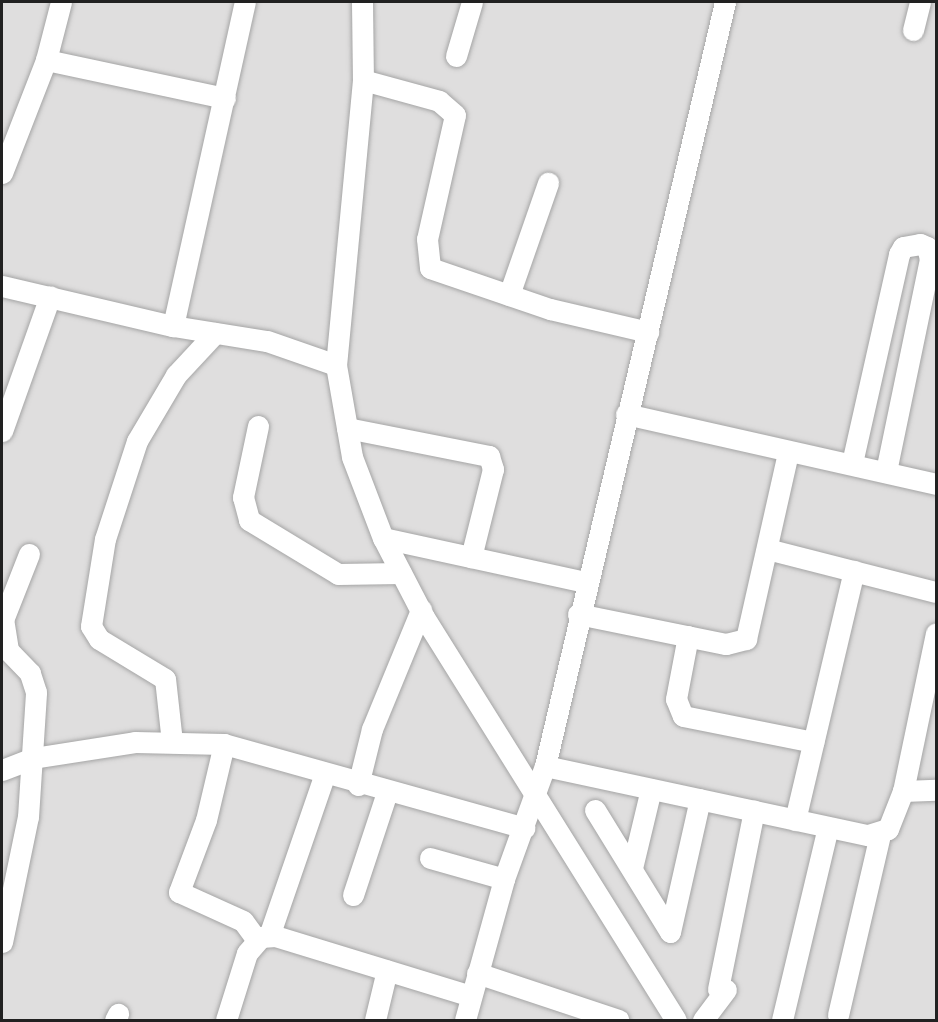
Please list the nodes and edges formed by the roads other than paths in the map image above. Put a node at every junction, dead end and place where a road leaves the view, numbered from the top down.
1 (61, 2) edge
2 (245, 2) edge
3 (362, 2) edge
4 (472, 2) edge
5 (725, 2) edge
6 (920, 2) edge
7 (913, 30) dead end
8 (456, 56) dead end
9 (46, 60) junction
10 (363, 80) junction
11 (225, 98) junction
12 (2, 172) edge
13 (548, 183) dead end
14 (932, 240) edge
15 (2, 286) edge
16 (509, 295) junction
17 (50, 296) junction
18 (173, 326) junction
19 (648, 332) junction
20 (215, 333) junction
21 (336, 365) junction
22 (626, 414) junction
23 (258, 426) dead end
24 (347, 428) junction
25 (2, 431) edge
26 (788, 452) junction
27 (852, 463) junction
28 (886, 472) junction
29 (936, 484) edge
30 (383, 538) junction
31 (767, 549) junction
32 (29, 554) dead end
33 (471, 557) junction
34 (854, 571) junction
35 (401, 573) junction
36 (585, 582) junction
37 (936, 592) edge
38 (421, 610) junction
39 (578, 614) junction
40 (936, 633) edge
41 (688, 636) junction
42 (172, 742) junction
43 (813, 742) junction
44 (224, 744) junction
45 (33, 758) junction
46 (545, 766) junction
47 (2, 770) edge
48 (325, 773) junction
49 (358, 785) junction
50 (651, 789) junction
51 (936, 789) edge
52 (903, 791) junction
53 (387, 792) junction
54 (536, 796) junction
55 (700, 799) junction
56 (595, 810) dead end
57 (754, 811) junction
58 (795, 820) junction
59 (828, 827) junction
60 (524, 828) junction
61 (880, 835) junction
62 (430, 858) dead end
63 (632, 868) junction
64 (504, 879) junction
65 (353, 895) dead end
66 (263, 938) junction
67 (2, 942) edge
68 (387, 970) junction
69 (477, 973) junction
70 (471, 996) junction
71 (838, 1015) dead end
72 (226, 1020) edge
73 (375, 1020) edge
74 (465, 1020) edge
75 (618, 1020) edge
76 (676, 1020) edge
77 (703, 1020) edge
78 (782, 1020) edge

1 - 9 street
2 - 11 street
3 - 10 street
4 - 8 street
5 - 19 street
6 - 7 street
9 - 11 street
9 - 12 street
10 - 16 street
10 - 21 street
11 - 18 street
13 - 16 street
14 - 27 street
14 - 28 street
15 - 17 street
16 - 19 street
17 - 18 street
17 - 25 street
18 - 20 street
19 - 22 street
20 - 21 street
20 - 42 street
21 - 24 street
22 - 26 street
22 - 36 street
23 - 35 street
24 - 30 street
24 - 33 street
26 - 27 street
26 - 31 street
27 - 28 street
28 - 29 street
30 - 33 street
30 - 35 street
31 - 34 street
31 - 41 street
32 - 45 street
33 - 36 street
34 - 37 street
34 - 43 street
35 - 38 street
36 - 39 street
38 - 49 street
38 - 54 street
39 - 41 street
39 - 46 street
40 - 52 street
41 - 43 street
42 - 44 street
42 - 45 street
43 - 58 street
44 - 48 street
44 - 66 street
45 - 47 street
45 - 67 street
46 - 50 street
46 - 54 street
48 - 49 street
48 - 66 street
49 - 53 street
50 - 55 street
50 - 63 street
51 - 52 street
52 - 61 street
53 - 60 street
53 - 65 street
54 - 60 street
54 - 76 street
55 - 57 street
55 - 63 street
56 - 63 street
57 - 58 street
57 - 77 street
58 - 59 street
59 - 61 street
59 - 78 street
60 - 64 street
61 - 71 street
62 - 64 street
64 - 69 street
66 - 68 street
66 - 72 street
68 - 70 street
68 - 73 street
69 - 70 street
69 - 75 street
70 - 74 street

